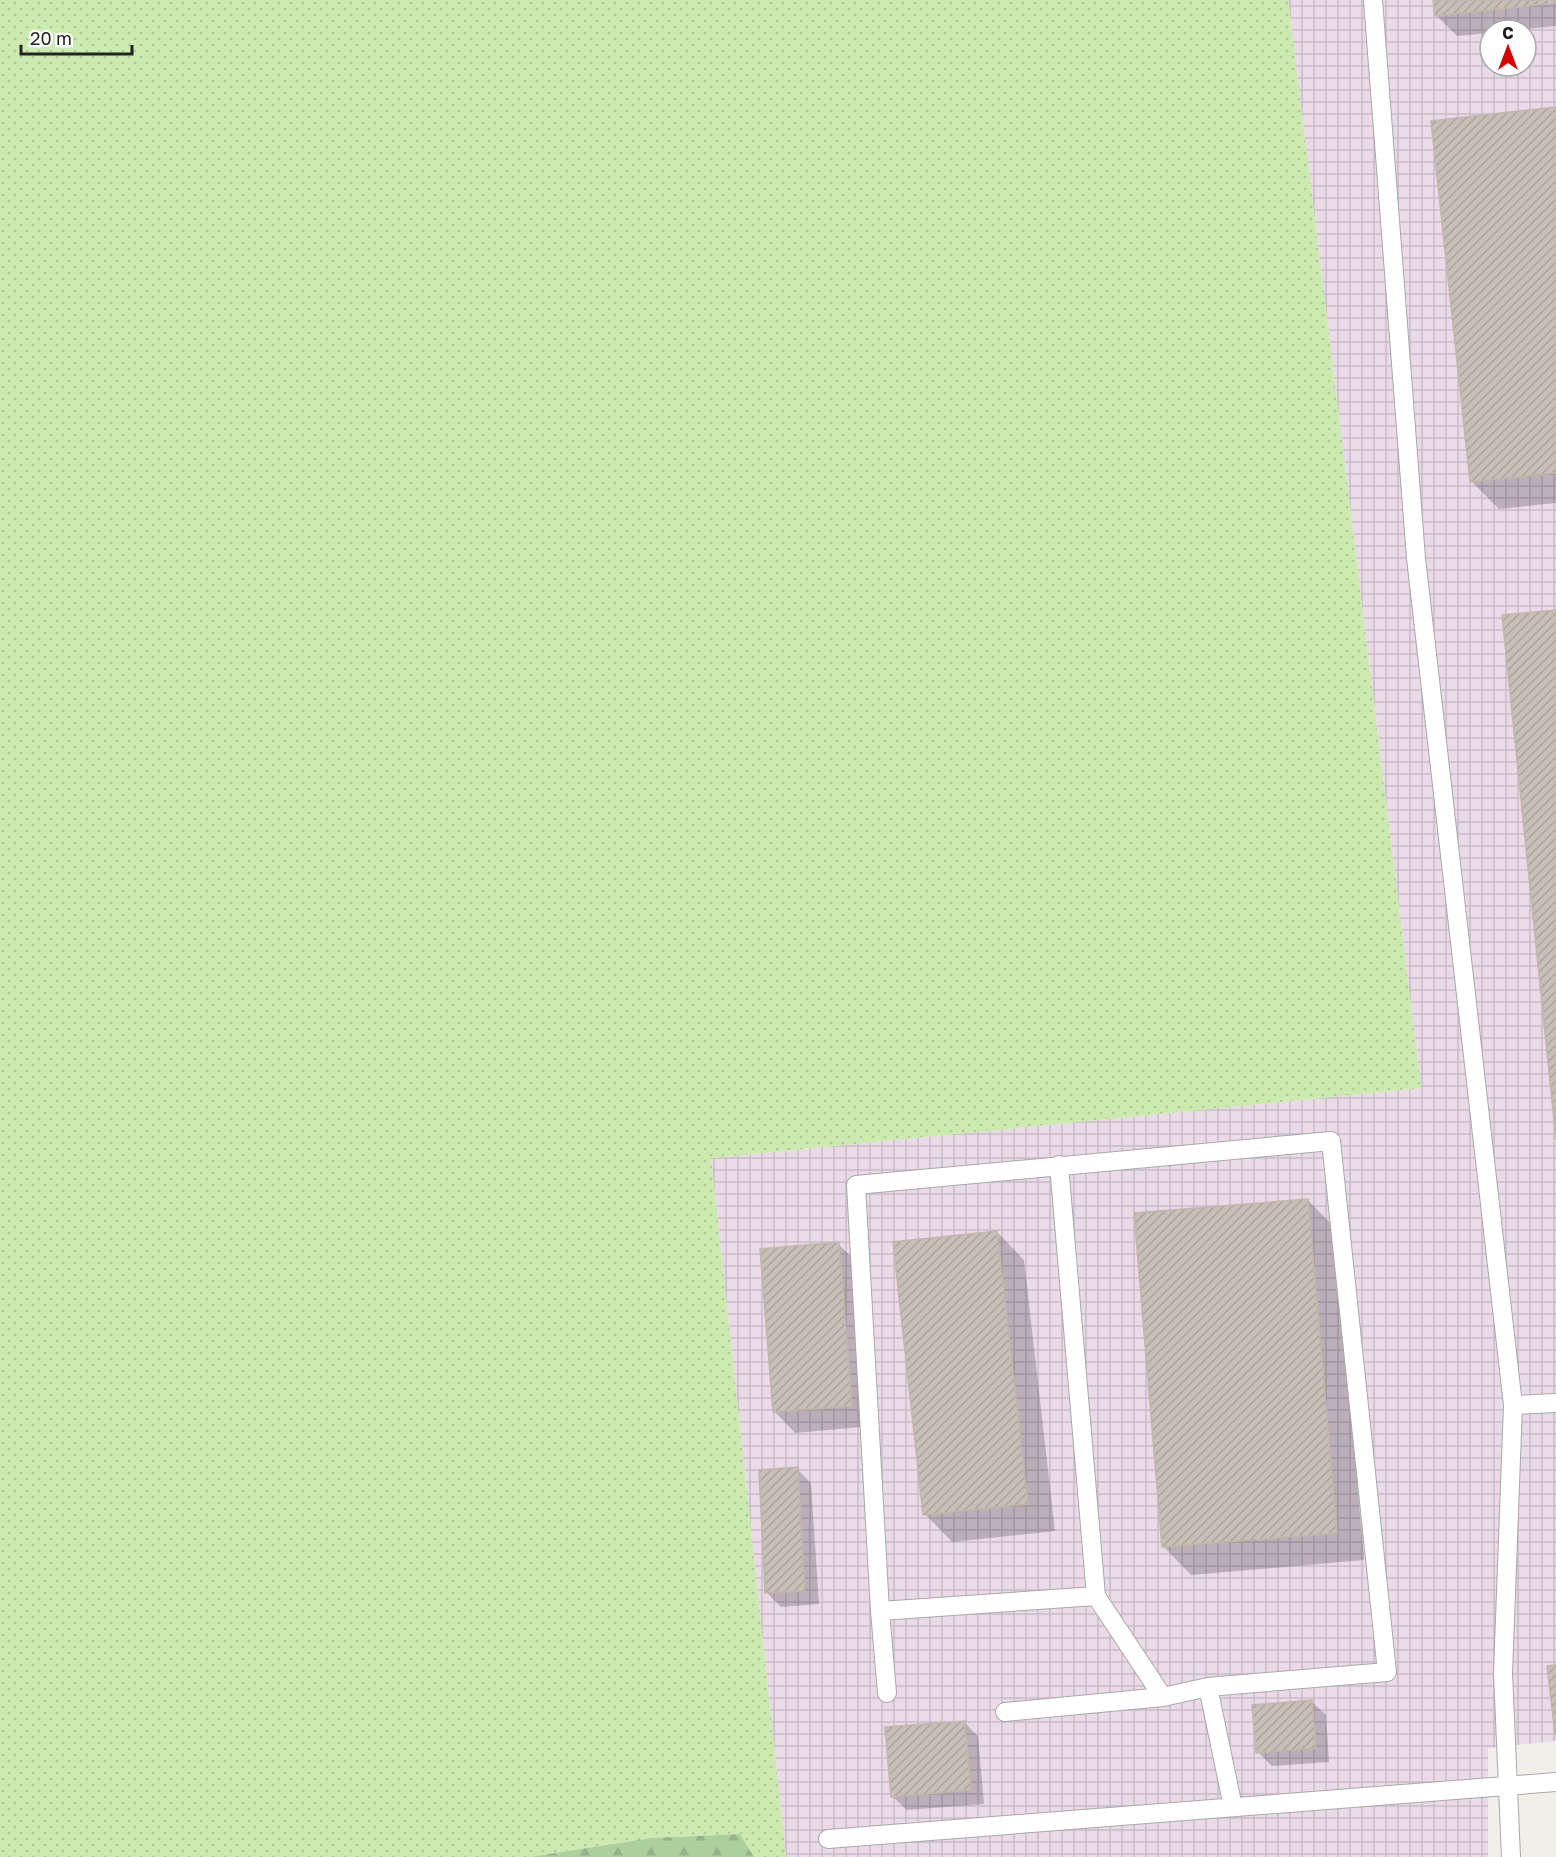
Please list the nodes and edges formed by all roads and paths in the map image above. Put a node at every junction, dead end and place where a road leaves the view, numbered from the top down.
1 (1373, 0) edge
2 (1059, 1165) junction
3 (1556, 1403) edge
4 (1513, 1405) junction
5 (1096, 1596) junction
6 (880, 1611) junction
7 (1209, 1687) junction
8 (887, 1694) dead end
9 (1163, 1696) junction
10 (1005, 1712) dead end
11 (1556, 1782) edge
12 (1508, 1785) junction
13 (1233, 1807) junction
14 (828, 1839) dead end
15 (1511, 1857) edge

1 - 4 lane
2 - 5 lane
2 - 6 lane
2 - 7 lane
3 - 4 lane
4 - 12 lane
5 - 6 lane
5 - 9 lane
6 - 8 lane
7 - 9 lane
7 - 13 lane
9 - 10 lane
11 - 12 lane
12 - 13 lane
12 - 15 lane
13 - 14 lane

